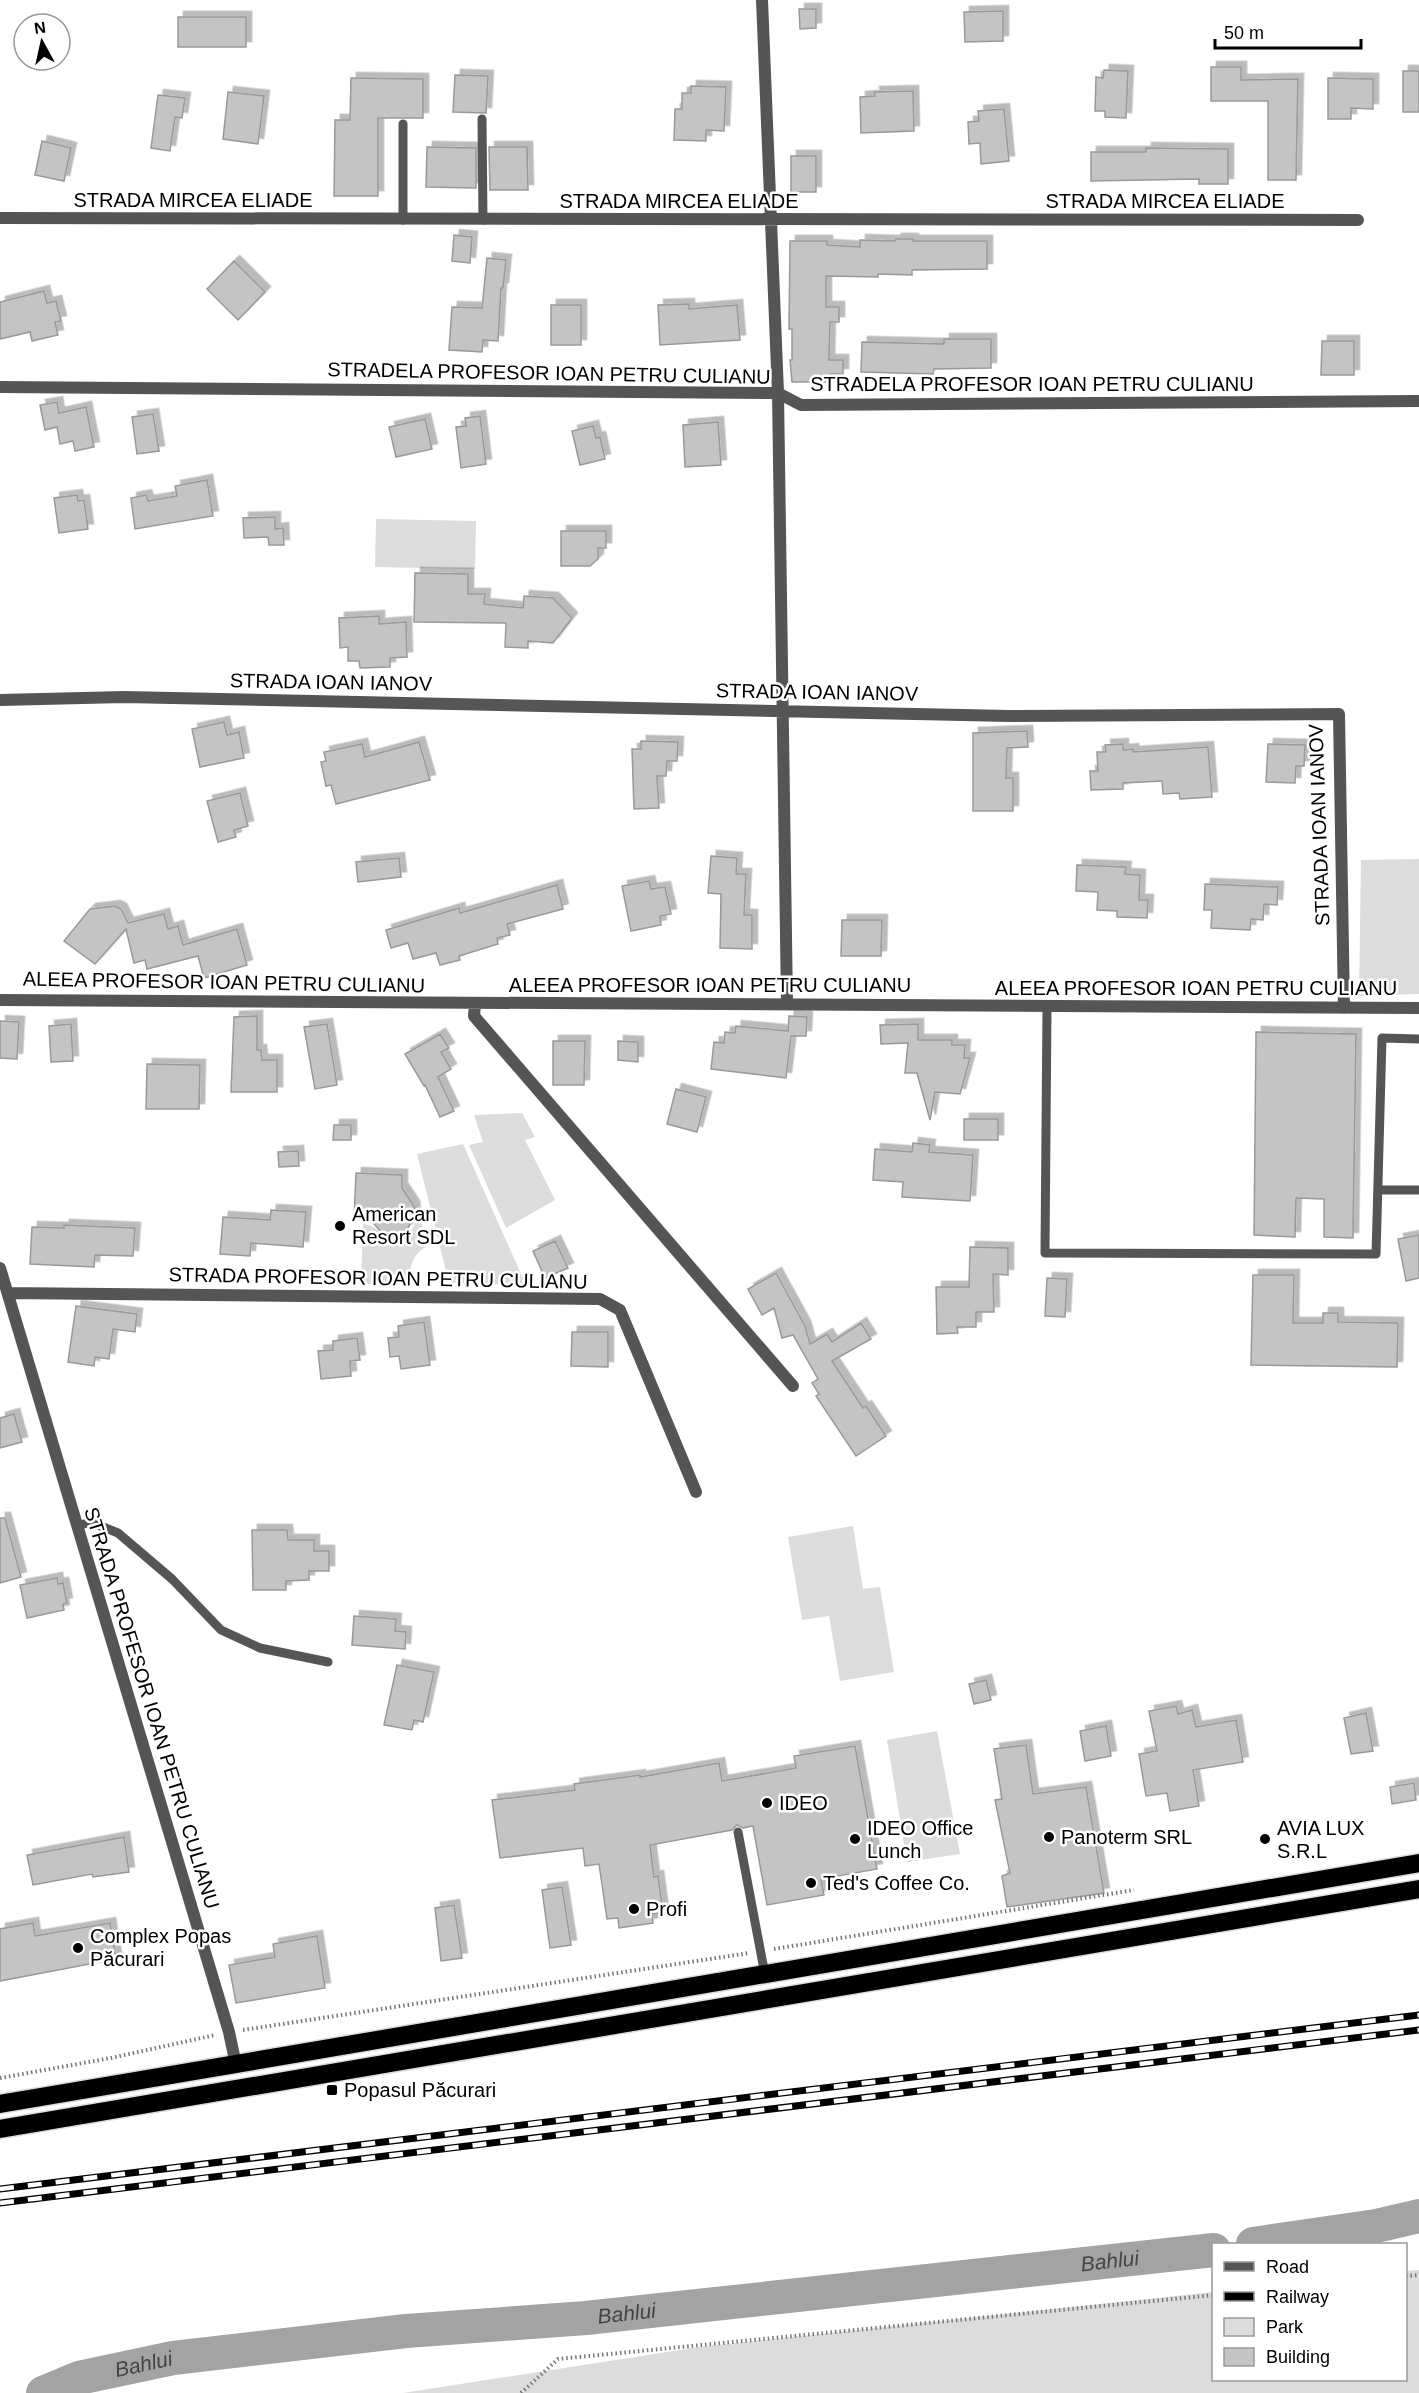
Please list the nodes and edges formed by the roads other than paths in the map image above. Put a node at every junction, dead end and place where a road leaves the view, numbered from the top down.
1 (762, 0) edge
2 (482, 119) dead end
3 (403, 124) dead end
4 (0, 218) edge
5 (403, 220) junction
6 (483, 220) junction
7 (1358, 220) dead end
8 (773, 221) junction
9 (0, 387) edge
10 (778, 393) junction
11 (1419, 401) edge
12 (0, 700) edge
13 (783, 711) junction
14 (0, 1000) edge
15 (475, 1004) junction
16 (787, 1004) junction
17 (1047, 1007) junction
18 (1344, 1008) junction
19 (1419, 1008) edge
20 (1419, 1039) edge
21 (1380, 1190) junction
22 (1419, 1190) edge
23 (0, 1268) edge
24 (8, 1293) junction
25 (793, 1386) dead end
26 (696, 1492) dead end
27 (77, 1526) junction
28 (328, 1662) dead end
29 (738, 1832) dead end
30 (1419, 1863) edge
31 (1419, 1889) edge
32 (765, 1975) junction
33 (236, 2065) junction
34 (0, 2104) edge
35 (0, 2129) edge

1 - 8 street
2 - 6 lane
3 - 5 lane
4 - 5 street, STRADA MIRCEA ELIADE
5 - 6 street, STRADA MIRCEA ELIADE
6 - 8 street, STRADA MIRCEA ELIADE
7 - 8 street, STRADA MIRCEA ELIADE
8 - 10 street
9 - 10 street, STRADELA PROFESOR IOAN PETRU CULIANU
10 - 11 street, STRADELA PROFESOR IOAN PETRU CULIANU
10 - 13 street
12 - 13 street, STRADA IOAN IANOV
13 - 16 street
13 - 18 street, STRADA IOAN IANOV
14 - 15 street, ALEEA PROFESOR IOAN PETRU CULIANU
15 - 16 street, ALEEA PROFESOR IOAN PETRU CULIANU
15 - 25 street
16 - 17 street, ALEEA PROFESOR IOAN PETRU CULIANU
17 - 18 street, ALEEA PROFESOR IOAN PETRU CULIANU
17 - 21 lane
18 - 19 street, ALEEA PROFESOR IOAN PETRU CULIANU
20 - 21 lane
21 - 22 lane
23 - 24 street, STRADA PROFESOR IOAN PETRU CULIANU
24 - 26 street, STRADA PROFESOR IOAN PETRU CULIANU
24 - 27 street, STRADA PROFESOR IOAN PETRU CULIANU
27 - 28 lane
27 - 33 street, STRADA PROFESOR IOAN PETRU CULIANU
29 - 32 lane
30 - 32 highway
31 - 35 highway
32 - 33 highway
33 - 34 highway

